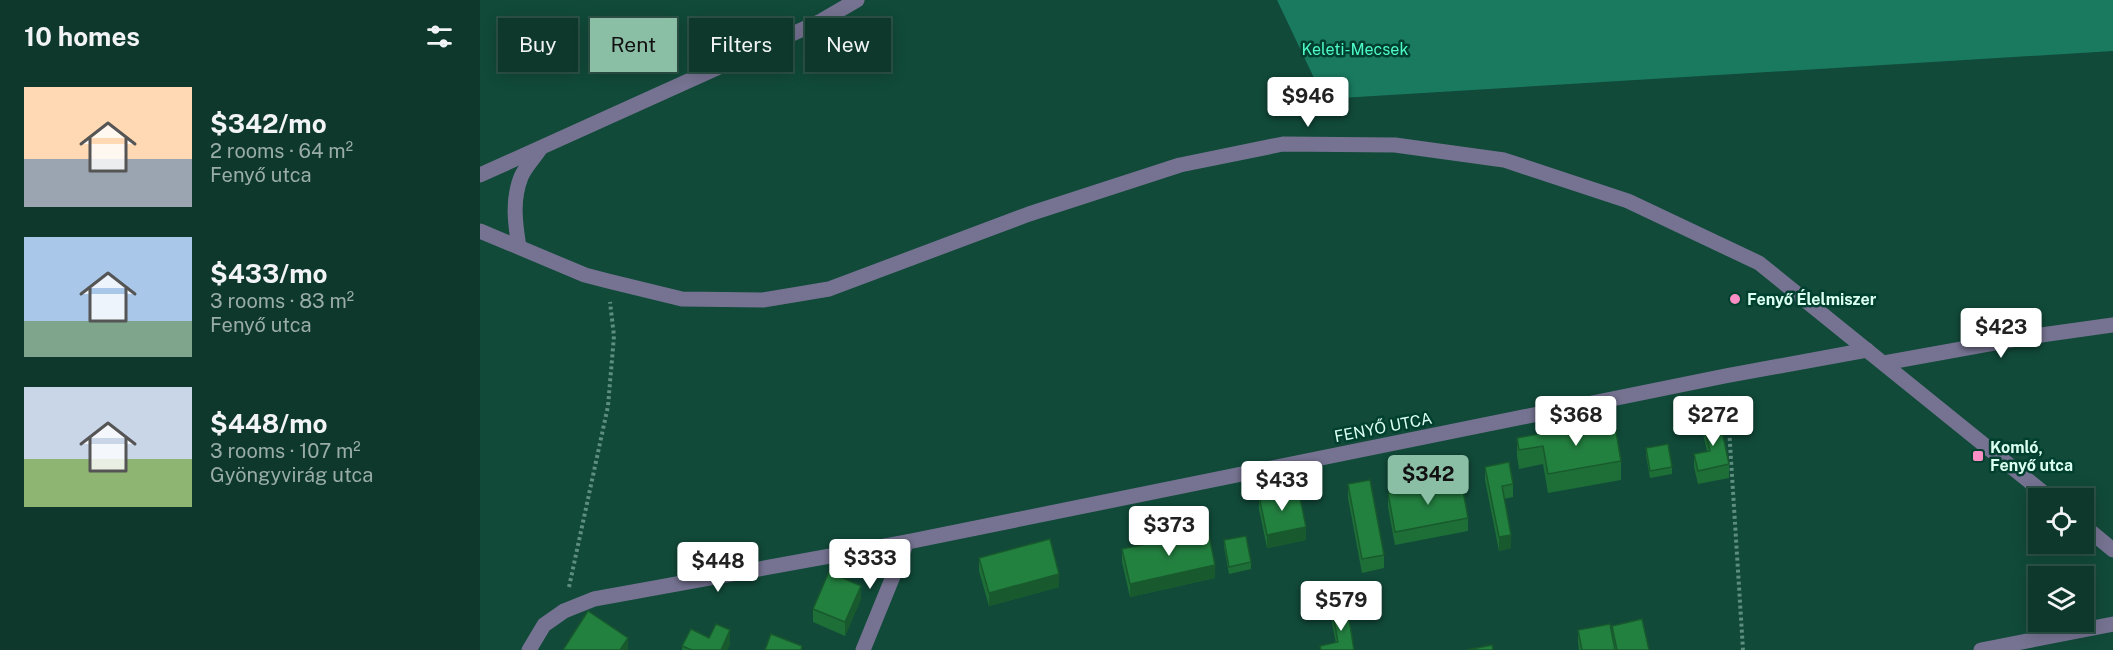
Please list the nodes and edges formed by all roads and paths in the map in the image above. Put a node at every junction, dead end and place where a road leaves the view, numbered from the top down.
1 (857, 0) edge
2 (540, 149) junction
3 (480, 176) edge
4 (480, 231) edge
5 (519, 247) junction
6 (608, 281) junction
7 (2113, 325) edge
8 (1867, 350) junction
9 (1884, 363) junction
10 (1725, 376) junction
11 (2038, 488) edge
12 (2094, 534) edge
13 (907, 542) junction
14 (2113, 550) edge
15 (564, 611) junction
16 (2113, 624) edge
17 (529, 650) edge
18 (863, 650) edge
19 (1743, 650) edge
20 (1981, 650) edge

1 - 2 street
2 - 3 street
2 - 5 street
4 - 5 street
5 - 6 street
6 - 8 street
6 - 15 path
7 - 9 street
8 - 9 street
8 - 10 street, FENYŐ UTCA
9 - 11 street
10 - 13 street, FENYŐ UTCA
10 - 19 path
12 - 14 street
13 - 15 street, FENYŐ UTCA
13 - 18 street
15 - 17 street, FENYŐ UTCA
16 - 20 street

